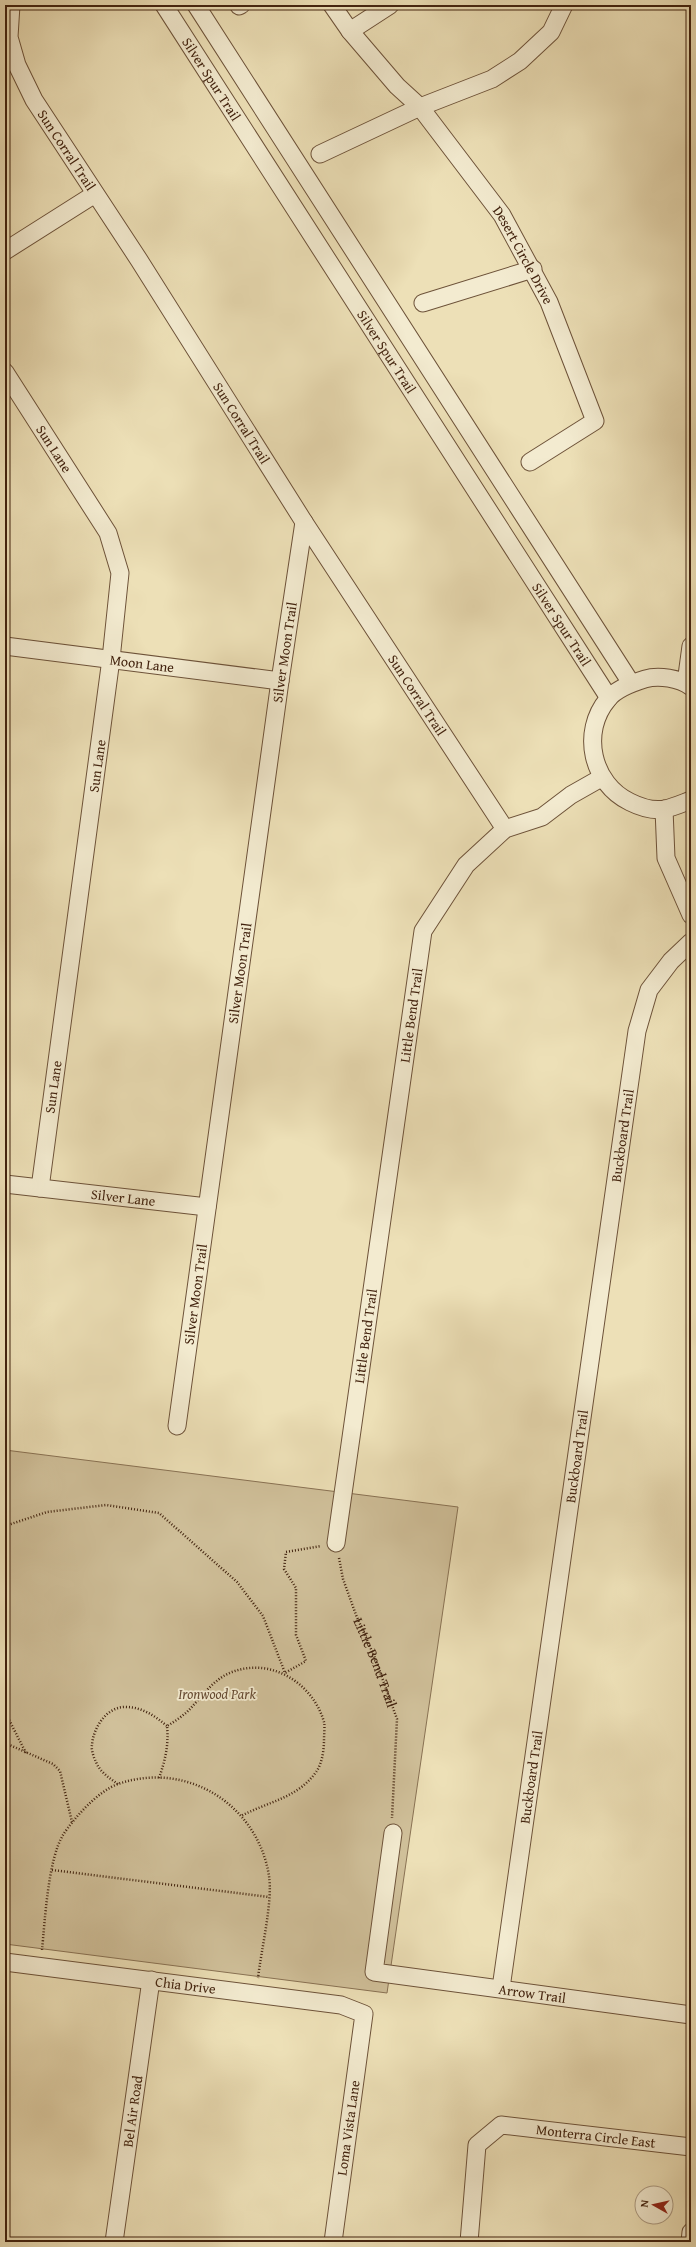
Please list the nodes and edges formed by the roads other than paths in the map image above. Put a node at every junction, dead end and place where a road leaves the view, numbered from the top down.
1 (11, 5) edge
2 (164, 5) edge
3 (196, 5) edge
4 (332, 5) edge
5 (390, 5) edge
6 (564, 5) edge
7 (350, 31) junction
8 (420, 107) junction
9 (320, 154) dead end
10 (95, 194) junction
11 (5, 251) edge
12 (533, 269) junction
13 (380, 293) junction
14 (423, 303) dead end
15 (357, 307) junction
16 (405, 332) junction
17 (382, 347) junction
18 (5, 372) edge
19 (530, 462) dead end
20 (304, 522) junction
21 (5, 646) edge
22 (691, 646) edge
23 (111, 659) junction
24 (280, 681) junction
25 (631, 683) junction
26 (688, 685) edge
27 (609, 698) junction
28 (601, 778) junction
29 (691, 800) edge
30 (664, 809) junction
31 (505, 829) junction
32 (691, 915) edge
33 (691, 942) edge
34 (5, 1184) edge
35 (40, 1188) junction
36 (208, 1207) junction
37 (177, 1426) dead end
38 (336, 1543) road end
39 (393, 1833) road end
40 (5, 1962) edge
41 (151, 1980) junction
42 (501, 1988) junction
43 (364, 2014) joint
44 (691, 2015) edge
45 (691, 2147) edge
46 (691, 2232) edge
47 (114, 2242) edge
48 (333, 2242) edge
49 (469, 2242) edge
50 (690, 2242) edge

1 - 10 street, Sun Corral Trail
2 - 15 street, Silver Spur Trail
3 - 13 street, Silver Spur Trail
4 - 7 street, Desert Circle Drive
5 - 7 street
6 - 8 street
7 - 8 street, Desert Circle Drive
8 - 9 street
8 - 12 street, Desert Circle Drive
10 - 11 street
10 - 20 street, Sun Corral Trail
12 - 14 street
12 - 19 street, Desert Circle Drive
13 - 15 street
13 - 16 street, Silver Spur Trail
15 - 17 street, Silver Spur Trail
16 - 17 street
16 - 25 street, Silver Spur Trail
17 - 27 street, Silver Spur Trail
18 - 23 street, Sun Lane
20 - 24 street, Silver Moon Trail
20 - 31 street, Sun Corral Trail
21 - 23 street, Moon Lane
22 - 26 street
23 - 24 street, Moon Lane
23 - 35 street, Sun Lane
24 - 36 street, Silver Moon Trail
25 - 26 street
25 - 27 street
27 - 28 street
28 - 30 street
28 - 31 street, Little Bend Trail
29 - 30 street
30 - 32 street
31 - 38 street, Little Bend Trail
33 - 42 street, Buckboard Trail
34 - 35 street, Silver Lane
35 - 36 street, Silver Lane
36 - 37 street, Silver Moon Trail
39 - 42 street, Arrow Trail
40 - 41 street, Chia Drive
41 - 43 street, Chia Drive
41 - 47 street, Bel Air Road
42 - 44 street, Arrow Trail
43 - 48 street, Loma Vista Lane
45 - 49 street, Monterra Circle East
46 - 50 street

